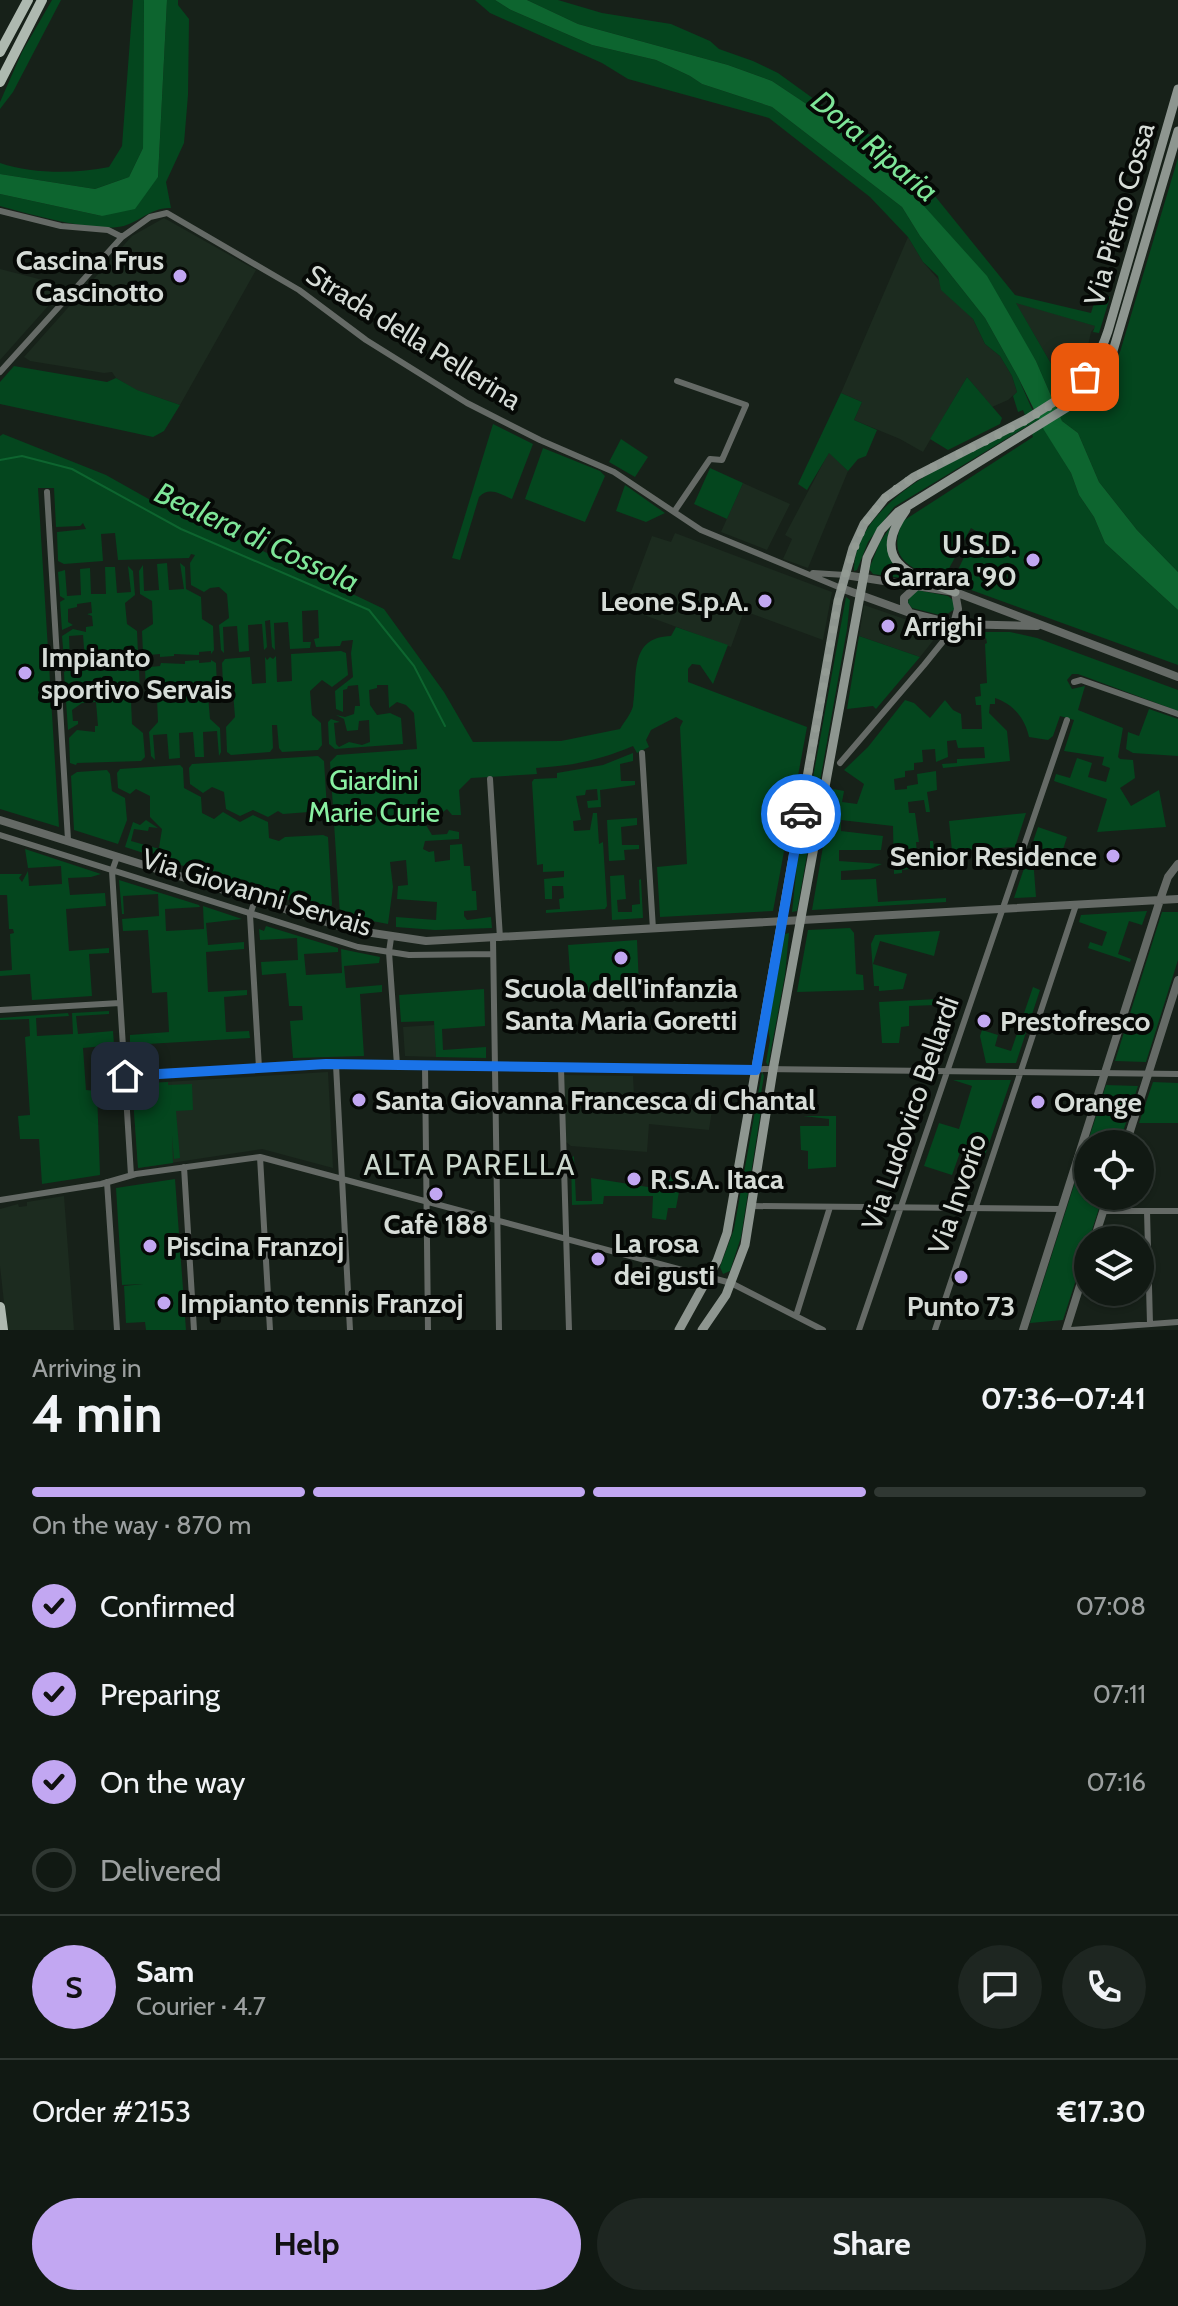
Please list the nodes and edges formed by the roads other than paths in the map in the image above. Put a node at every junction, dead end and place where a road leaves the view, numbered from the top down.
1 (28, 0) edge
2 (42, 0) edge
3 (0, 52) edge
4 (0, 82) edge
5 (1178, 89) edge
6 (1178, 131) edge
7 (0, 211) edge
8 (122, 237) junction
9 (0, 372) edge
10 (677, 381) dead end
11 (1076, 394) junction
12 (47, 492) dead end
13 (911, 502) junction
14 (674, 512) junction
15 (808, 573) junction
16 (845, 575) junction
17 (862, 577) junction
18 (917, 586) junction
19 (841, 588) junction
20 (955, 592) junction
21 (858, 594) junction
22 (910, 613) junction
23 (954, 624) junction
24 (1042, 626) junction
25 (1178, 677) edge
26 (1074, 682) dead end
27 (1178, 714) edge
28 (1067, 720) dead end
29 (642, 753) dead end
30 (840, 763) dead end
31 (490, 779) dead end
32 (0, 831) edge
33 (68, 840) junction
34 (117, 857) junction
35 (1178, 864) edge
36 (112, 871) junction
37 (1178, 899) edge
38 (255, 900) junction
39 (1160, 900) junction
40 (1076, 905) junction
41 (1002, 910) junction
42 (250, 915) junction
43 (801, 921) junction
44 (782, 922) junction
45 (653, 929) junction
46 (391, 938) junction
47 (496, 938) junction
48 (389, 952) junction
49 (493, 954) junction
50 (1178, 980) edge
51 (120, 1003) junction
52 (0, 1010) edge
53 (336, 1065) junction
54 (397, 1065) junction
55 (425, 1066) junction
56 (495, 1067) junction
57 (259, 1068) junction
58 (561, 1068) junction
59 (756, 1070) junction
60 (773, 1070) junction
61 (947, 1072) junction
62 (1022, 1072) junction
63 (1104, 1073) junction
64 (1149, 1074) junction
65 (1178, 1074) edge
66 (125, 1076) junction
67 (1131, 1130) edge
68 (260, 1157) junction
69 (184, 1167) junction
70 (131, 1175) junction
71 (342, 1178) junction
72 (107, 1182) junction
73 (0, 1200) edge
74 (427, 1201) junction
75 (751, 1206) junction
76 (830, 1207) junction
77 (901, 1208) junction
78 (975, 1208) junction
79 (1061, 1209) junction
80 (1103, 1211) joint
81 (1147, 1211) junction
82 (1178, 1211) edge
83 (497, 1221) junction
84 (1098, 1226) edge
85 (567, 1239) junction
86 (708, 1277) junction
87 (731, 1283) junction
88 (1076, 1306) edge
89 (0, 1307) edge
90 (796, 1316) junction
91 (1178, 1322) edge
92 (1150, 1324) junction
93 (819, 1329) edge
94 (3, 1330) edge
95 (117, 1330) edge
96 (194, 1330) edge
97 (270, 1330) edge
98 (350, 1330) edge
99 (428, 1330) edge
100 (499, 1330) edge
101 (569, 1330) edge
102 (679, 1330) edge
103 (702, 1330) edge
104 (859, 1330) edge
105 (935, 1330) edge
106 (1023, 1330) edge
107 (1069, 1330) edge

1 - 3 main road
2 - 4 main road
5 - 11 main road, Via Pietro Cossa
6 - 11 main road, Via Pietro Cossa
7 - 8 street
8 - 9 street
8 - 14 street, Strada della Pellerina
10 - 14 street
11 - 13 main road
11 - 16 main road
12 - 33 street
13 - 17 main road
13 - 20 main road
14 - 15 street, Strada della Pellerina
15 - 16 street, Strada della Pellerina
15 - 19 street, Strada della Pellerina
16 - 17 street
16 - 19 main road
17 - 18 street
17 - 21 main road
18 - 20 street
18 - 22 street
19 - 21 street
19 - 44 main road
20 - 23 street
20 - 24 street
21 - 22 street
21 - 43 main road
22 - 23 street
23 - 24 street
23 - 30 street
24 - 25 street
26 - 27 street
28 - 41 street
29 - 45 street
31 - 47 street
32 - 33 street, Via Giovanni Servais
32 - 36 street, Via Giovanni Servais
33 - 34 street, Via Giovanni Servais
34 - 36 street
34 - 38 street, Via Giovanni Servais
35 - 39 street
36 - 42 street, Via Giovanni Servais
36 - 51 street
37 - 39 street, Via Giovanni Servais
38 - 42 street
38 - 46 street, Via Giovanni Servais
39 - 40 street, Via Giovanni Servais
39 - 63 street
40 - 41 street, Via Giovanni Servais
40 - 62 street
41 - 43 street, Via Giovanni Servais
41 - 61 street, Via Ludovico Bellardi
42 - 48 street, Via Giovanni Servais
42 - 57 street
43 - 44 street, Via Giovanni Servais
43 - 60 main road
44 - 45 street, Via Giovanni Servais
44 - 59 main road
45 - 47 street, Via Giovanni Servais
46 - 47 street, Via Giovanni Servais
46 - 48 street
47 - 49 street
48 - 49 street, Via Giovanni Servais
48 - 54 street
49 - 56 street
50 - 64 street
51 - 52 street
51 - 66 street
53 - 54 street
53 - 57 street
53 - 71 street
54 - 55 street
55 - 56 street
55 - 74 street
56 - 58 street
56 - 83 street
57 - 66 street
58 - 59 street
58 - 85 street
59 - 60 street
59 - 86 main road
60 - 61 street
60 - 75 main road
61 - 62 street
61 - 77 street, Via Ludovico Bellardi
62 - 63 street
62 - 78 street, Via Invorio
63 - 64 street
63 - 79 street
64 - 65 street
64 - 67 street
66 - 70 street
68 - 69 street
68 - 71 street
68 - 97 street
69 - 70 street
69 - 96 street
70 - 72 street
71 - 74 street
71 - 98 street
72 - 73 street
72 - 95 street
74 - 83 street
74 - 99 street
75 - 76 street
75 - 87 main road
76 - 77 street
76 - 90 street
77 - 78 street
77 - 104 street, Via Ludovico Bellardi
78 - 79 street
78 - 105 street, Via Invorio
79 - 106 street
80 - 81 street
80 - 84 street
81 - 82 street
81 - 92 street
83 - 85 street
83 - 100 street
85 - 86 street
85 - 101 street
86 - 87 street
86 - 102 main road
87 - 90 street
87 - 103 main road
88 - 107 street
89 - 94 main road
90 - 93 street
91 - 92 street
92 - 107 street

